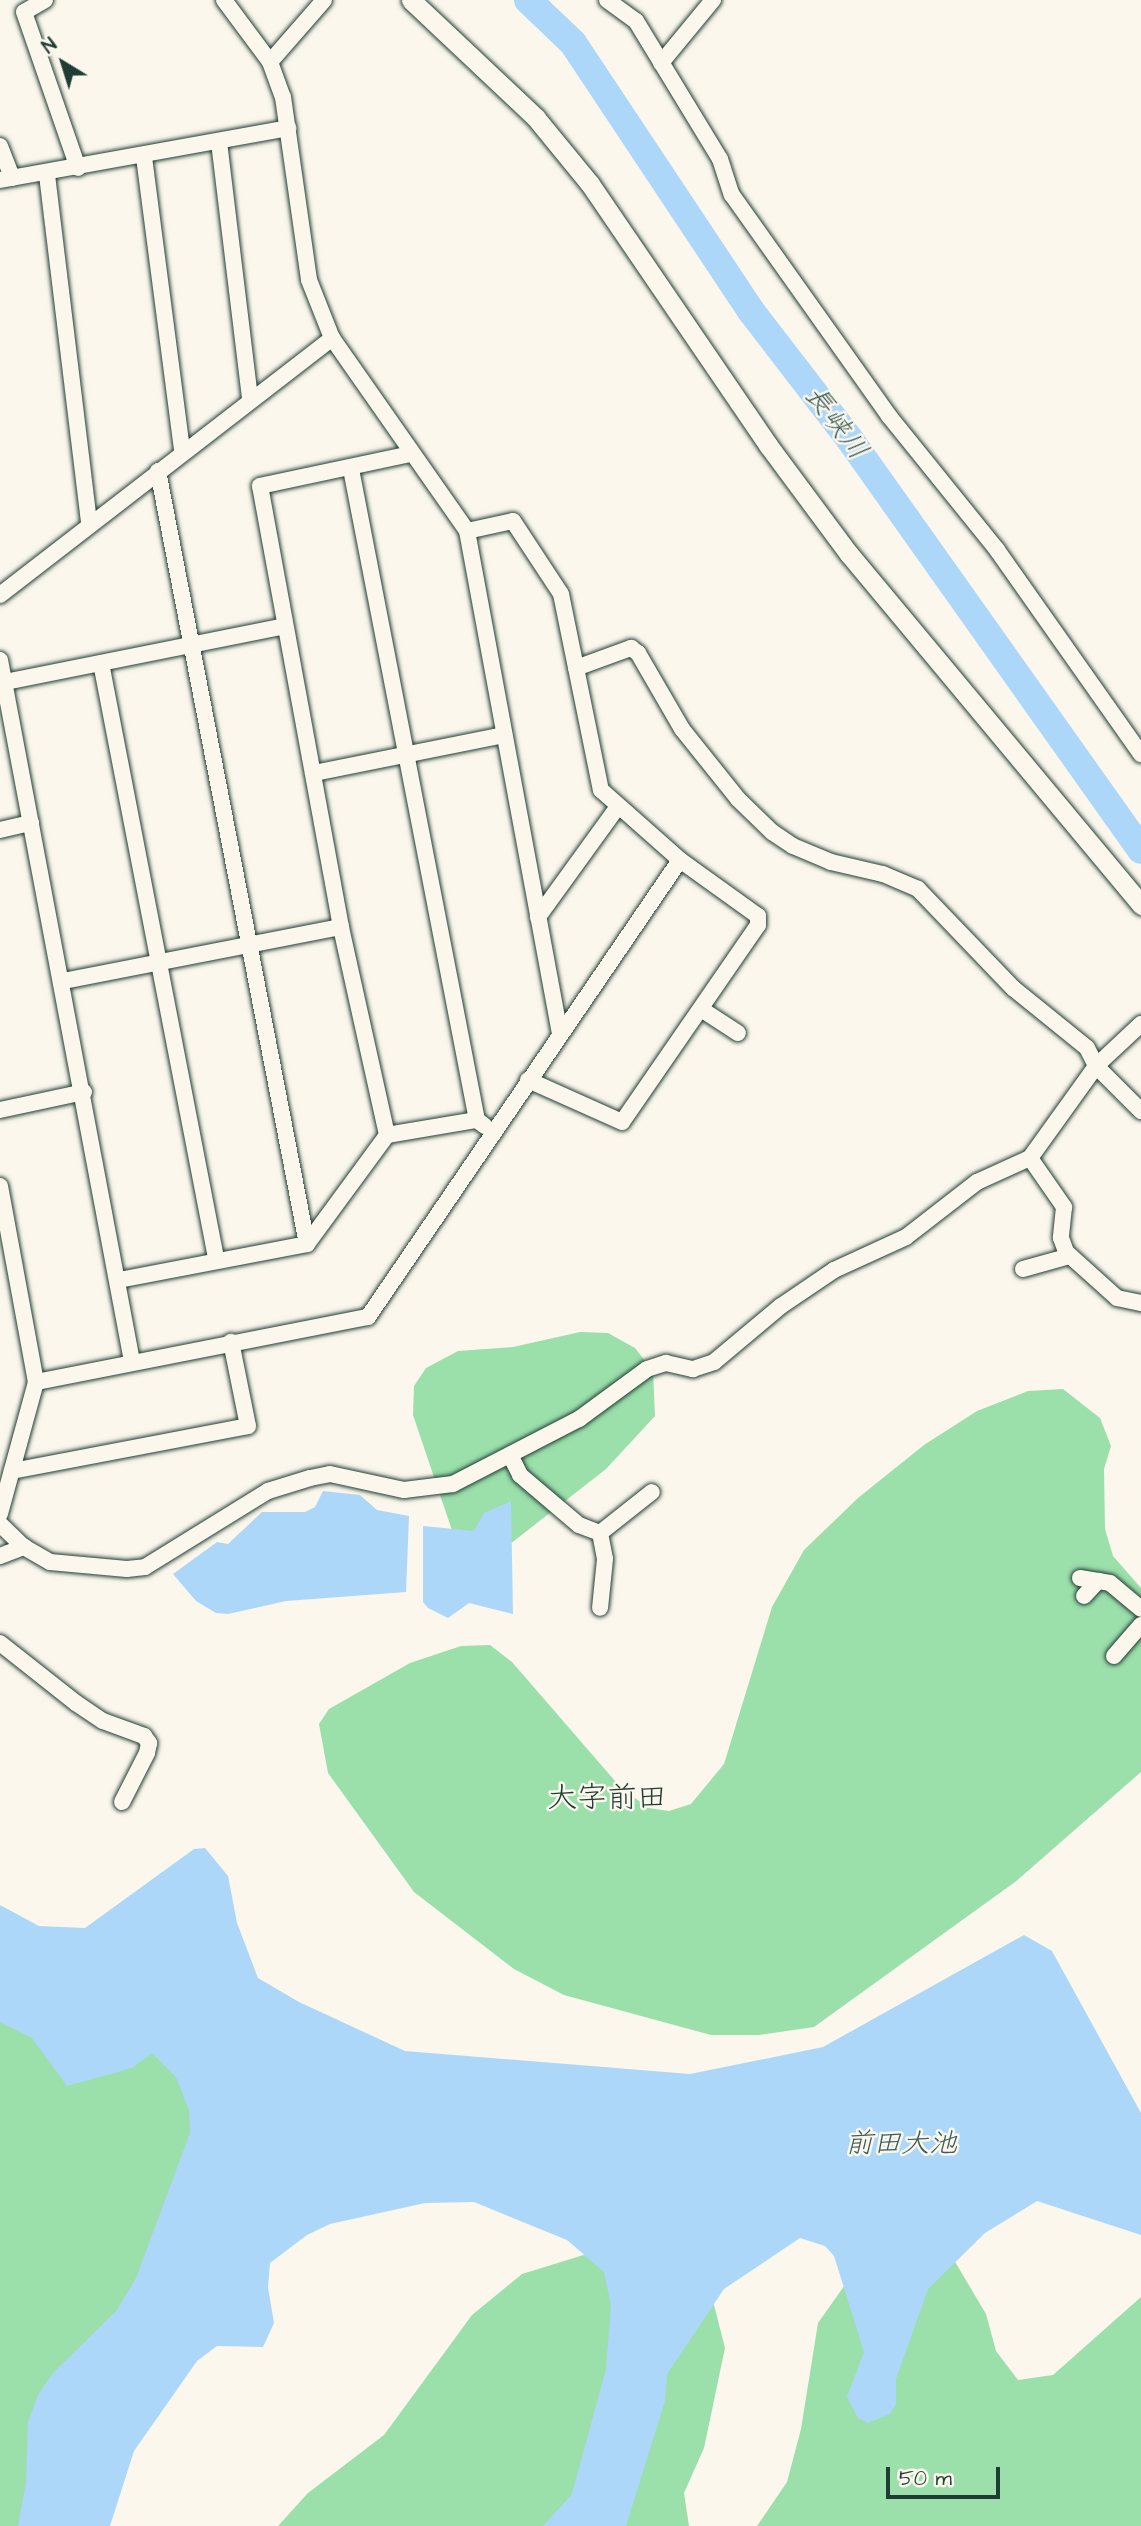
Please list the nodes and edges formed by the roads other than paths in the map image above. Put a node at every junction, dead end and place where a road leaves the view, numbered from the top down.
1 (45, 0) edge
2 (324, 0) edge
3 (411, 0) edge
4 (607, 0) edge
5 (713, 0) edge
6 (234, 3) edge
7 (270, 62) junction
8 (661, 64) junction
9 (288, 128) junction
10 (219, 142) junction
11 (0, 146) edge
12 (144, 157) junction
13 (78, 168) junction
14 (47, 175) junction
15 (6, 179) edge
16 (332, 338) junction
17 (250, 399) junction
18 (182, 450) junction
19 (410, 454) junction
20 (351, 469) junction
21 (158, 471) junction
22 (89, 523) junction
23 (467, 531) junction
24 (0, 594) edge
25 (284, 626) junction
26 (194, 645) junction
27 (0, 660) edge
28 (100, 663) junction
29 (576, 668) junction
30 (5, 682) junction
31 (504, 736) junction
32 (407, 753) junction
33 (1141, 754) edge
34 (314, 773) junction
35 (617, 808) junction
36 (31, 823) junction
37 (0, 831) edge
38 (680, 860) junction
39 (1141, 905) edge
40 (538, 917) junction
41 (341, 928) junction
42 (251, 945) junction
43 (158, 963) junction
44 (63, 981) junction
45 (701, 1009) junction
46 (1141, 1024) edge
47 (738, 1033) dead end
48 (560, 1034) junction
49 (1096, 1066) junction
50 (528, 1080) junction
51 (84, 1092) junction
52 (0, 1110) edge
53 (1141, 1111) edge
54 (477, 1120) junction
55 (492, 1131) junction
56 (387, 1135) junction
57 (1030, 1158) junction
58 (0, 1186) edge
59 (307, 1244) junction
60 (1070, 1256) junction
61 (216, 1258) junction
62 (1023, 1269) dead end
63 (119, 1280) junction
64 (1141, 1303) edge
65 (231, 1342) junction
66 (132, 1361) junction
67 (36, 1382) junction
68 (510, 1455) junction
69 (12, 1471) junction
70 (652, 1492) dead end
71 (0, 1514) edge
72 (0, 1524) edge
73 (600, 1533) junction
74 (24, 1547) junction
75 (0, 1556) edge
76 (1080, 1578) dead end
77 (1098, 1581) junction
78 (1084, 1596) dead end
79 (600, 1608) dead end
80 (1141, 1609) edge
81 (1141, 1625) edge
82 (4, 1654) edge
83 (1114, 1656) dead end
84 (122, 1802) dead end

1 - 13 street
2 - 7 street
3 - 39 street
4 - 8 street
5 - 8 street
6 - 7 street
7 - 9 street
8 - 33 street
9 - 10 street
9 - 16 street
10 - 12 street
10 - 17 street
11 - 15 street
12 - 13 street
12 - 18 street
13 - 14 street
14 - 15 street
14 - 22 street
16 - 17 street
16 - 19 street
17 - 18 street
18 - 21 street
19 - 20 street
19 - 23 street
20 - 25 street
20 - 32 street
21 - 22 street
21 - 26 street
22 - 24 street
23 - 29 street
23 - 31 street
25 - 26 street
25 - 34 street
26 - 28 street
26 - 42 street
27 - 30 street
28 - 30 street
28 - 43 street
29 - 35 street
29 - 49 street
30 - 36 street
31 - 32 street
31 - 40 street
32 - 34 street
32 - 54 street
34 - 41 street
35 - 38 street
35 - 40 street
36 - 37 street
36 - 44 street
38 - 45 street
38 - 48 street
40 - 48 street
41 - 42 street
41 - 56 street
42 - 43 street
42 - 59 street
43 - 44 street
43 - 61 street
44 - 51 street
45 - 47 street
45 - 50 street
46 - 49 street
48 - 50 street
49 - 53 street
49 - 57 street
50 - 55 street
51 - 52 street
51 - 63 street
54 - 55 street
54 - 56 street
55 - 65 street
56 - 59 street
57 - 60 street
57 - 68 street
58 - 67 street
59 - 61 street
60 - 62 street
60 - 64 street
61 - 63 street
63 - 66 street
65 - 66 street
65 - 69 street
66 - 67 street
67 - 69 street
68 - 73 street
68 - 74 street
69 - 71 street
70 - 73 street
72 - 74 street
73 - 79 street
74 - 75 street
76 - 77 street
77 - 78 street
77 - 80 street
81 - 83 street
82 - 84 street

